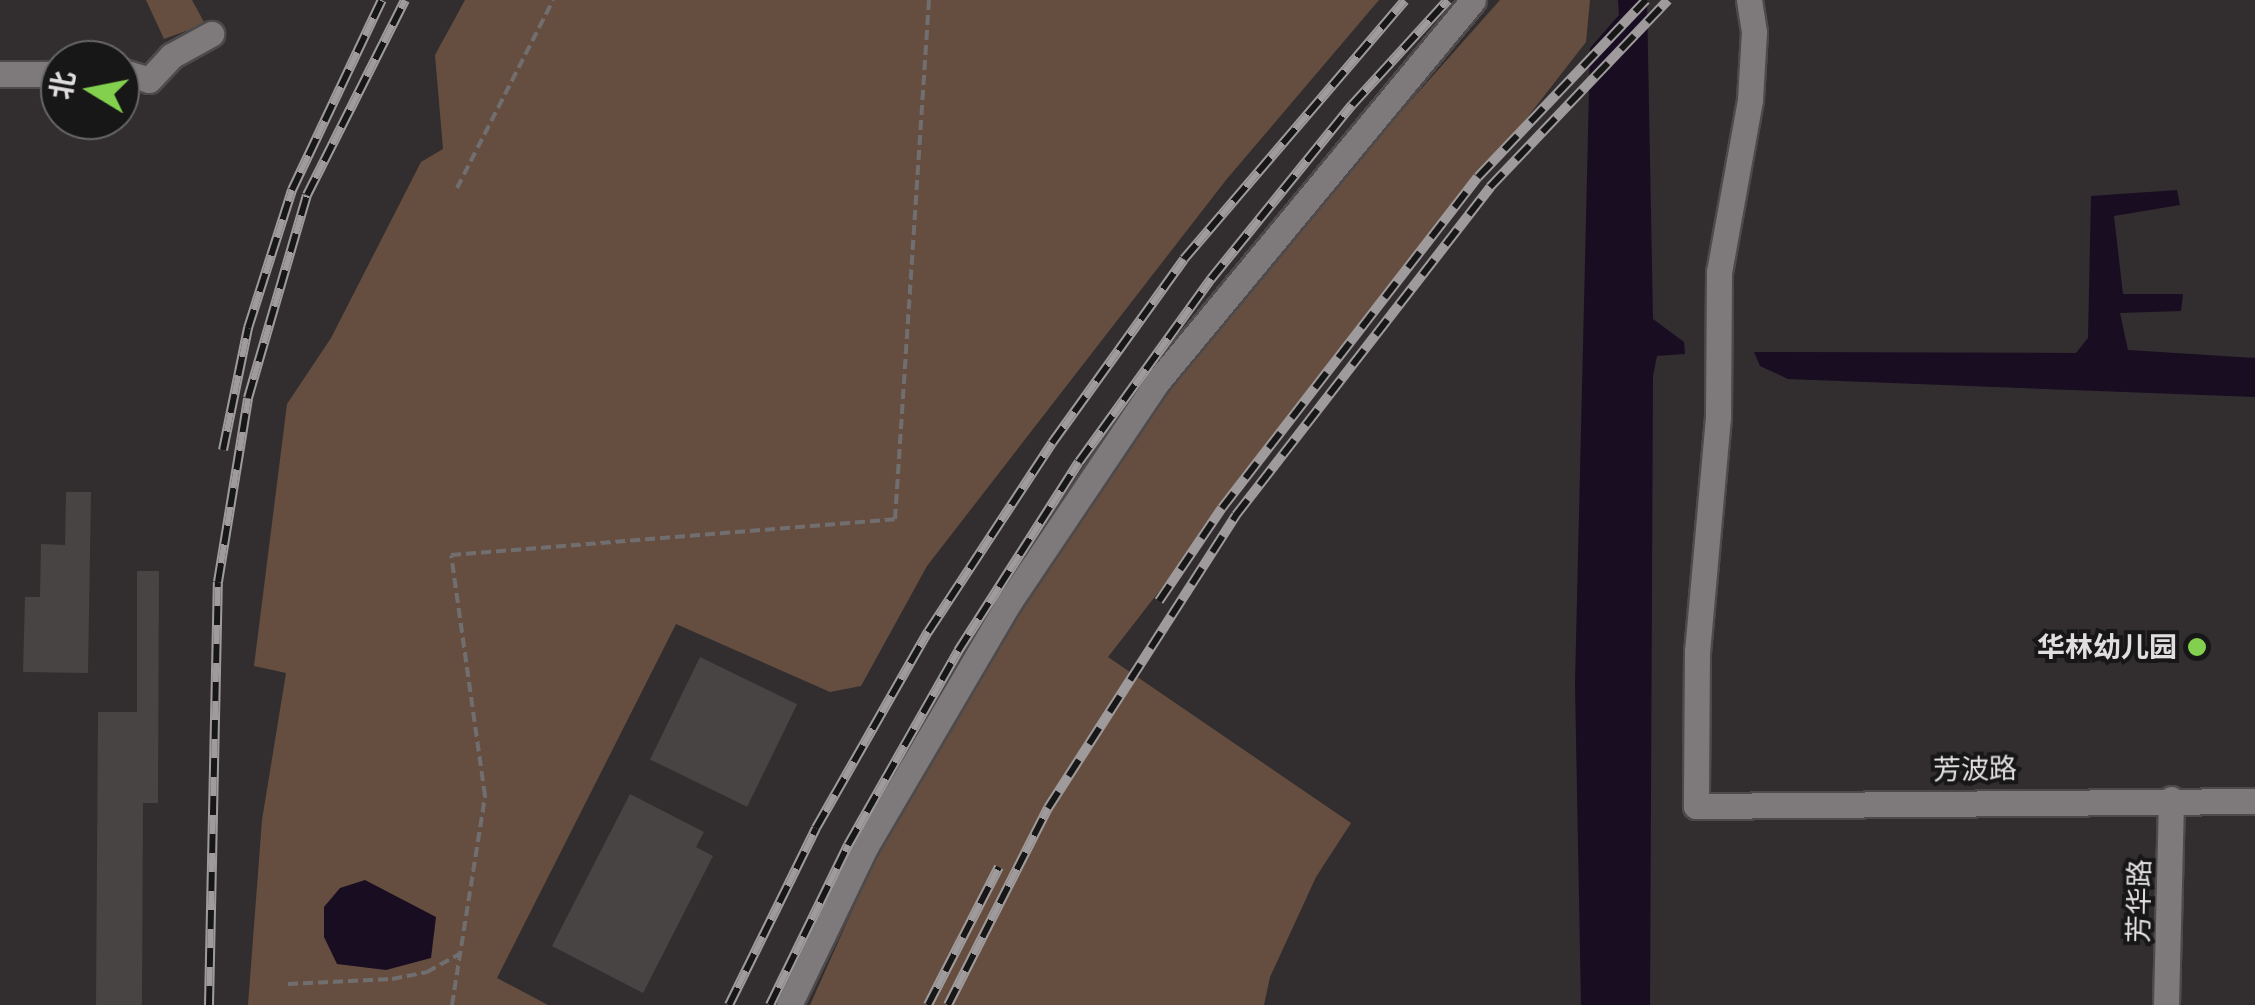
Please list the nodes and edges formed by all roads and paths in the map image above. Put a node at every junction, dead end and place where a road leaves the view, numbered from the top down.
1 (554, 0) edge
2 (930, 0) edge
3 (1474, 0) edge
4 (1749, 0) edge
5 (212, 34) dead end
6 (0, 74) edge
7 (40, 74) edge
8 (140, 77) edge
9 (457, 188) dead end
10 (2171, 800) junction
11 (2255, 801) edge
12 (460, 954) junction
13 (288, 984) dead end
14 (452, 1005) edge
15 (789, 1005) edge
16 (2166, 1005) edge

1 - 9 path
2 - 12 path
3 - 15 street
4 - 10 street, 芳波路
5 - 8 street
6 - 7 street
10 - 11 street, 芳波路
10 - 16 street, 芳华路
12 - 13 path
12 - 14 path

